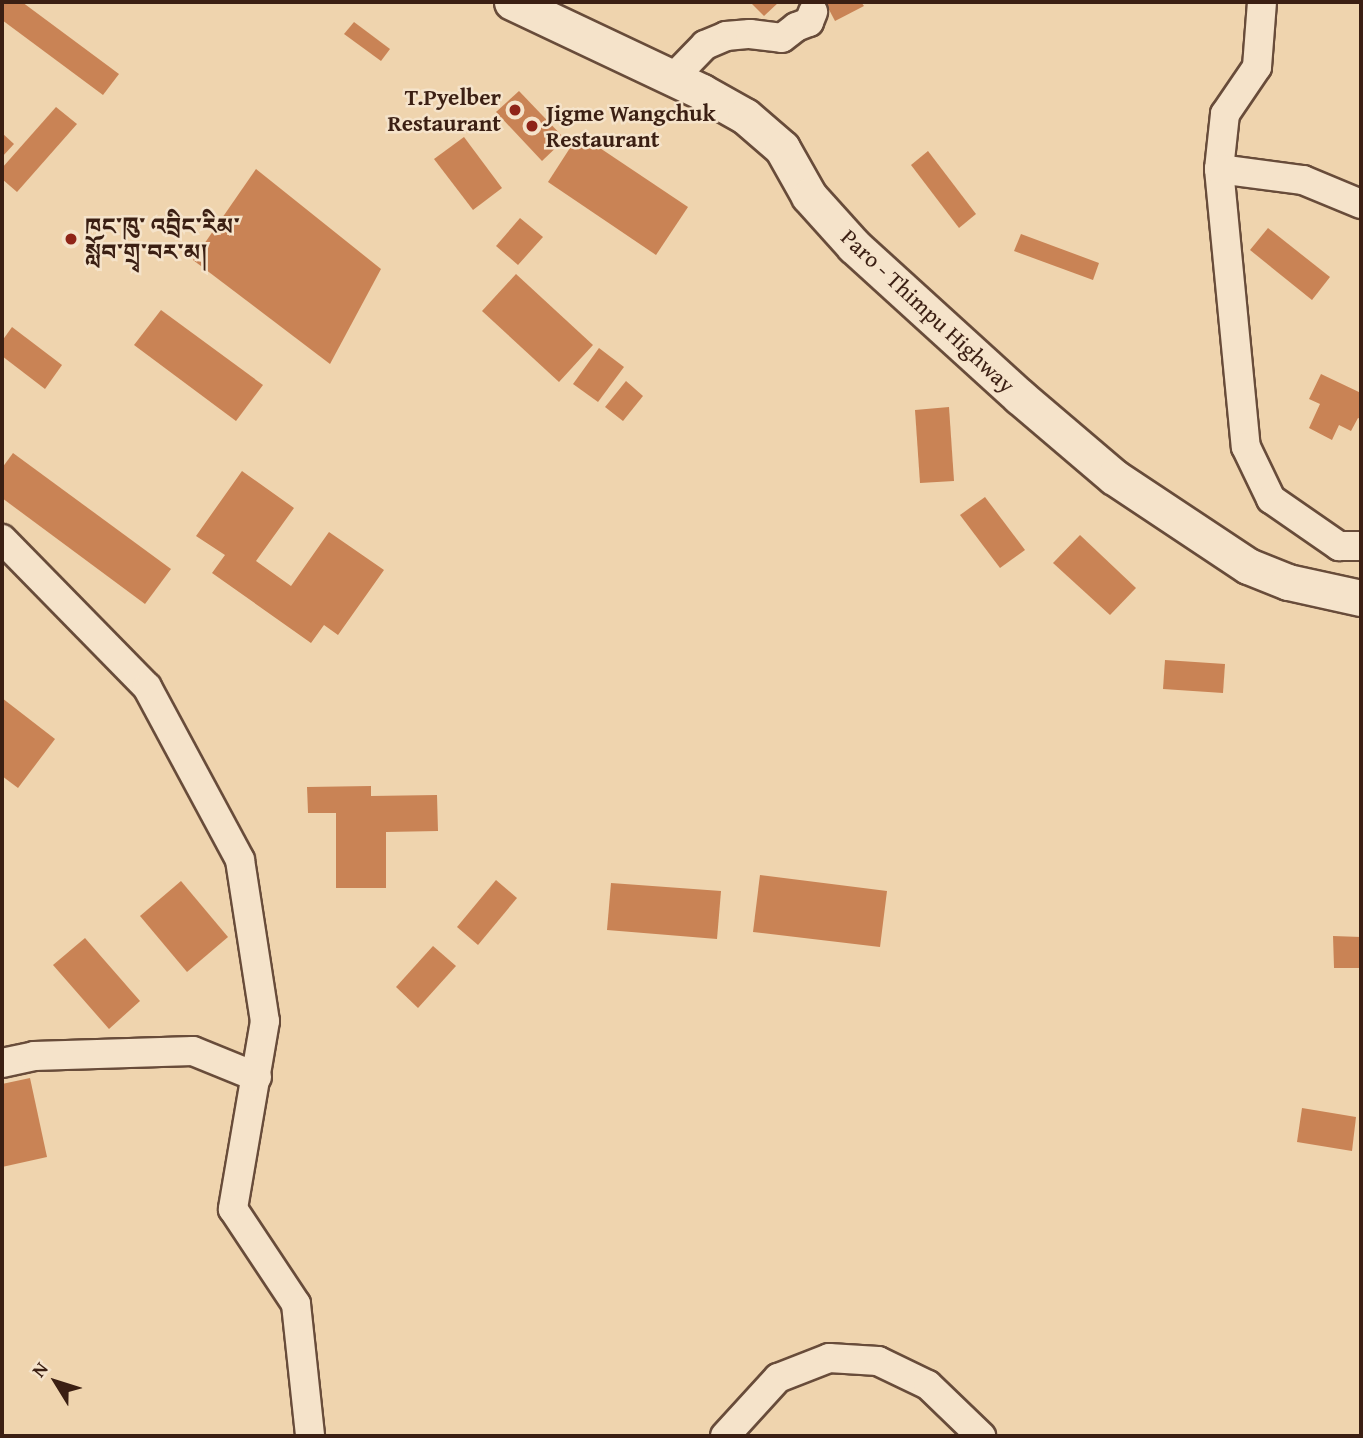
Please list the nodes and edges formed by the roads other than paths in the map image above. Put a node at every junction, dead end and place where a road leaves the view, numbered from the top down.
1 (512, 2) edge
2 (1262, 2) edge
3 (813, 12) dead end
4 (673, 78) junction
5 (1219, 169) junction
6 (1361, 204) edge
7 (2, 539) edge
8 (1361, 546) edge
9 (1361, 598) edge
10 (2, 1063) edge
11 (257, 1077) junction
12 (310, 1436) edge
13 (725, 1436) edge
14 (981, 1436) edge

1 - 4 street, Paro - Thimpu Highway
2 - 5 street
3 - 4 street
4 - 9 street, Paro - Thimpu Highway
5 - 6 street
5 - 8 street
7 - 11 street
10 - 11 street
11 - 12 street
13 - 14 street

